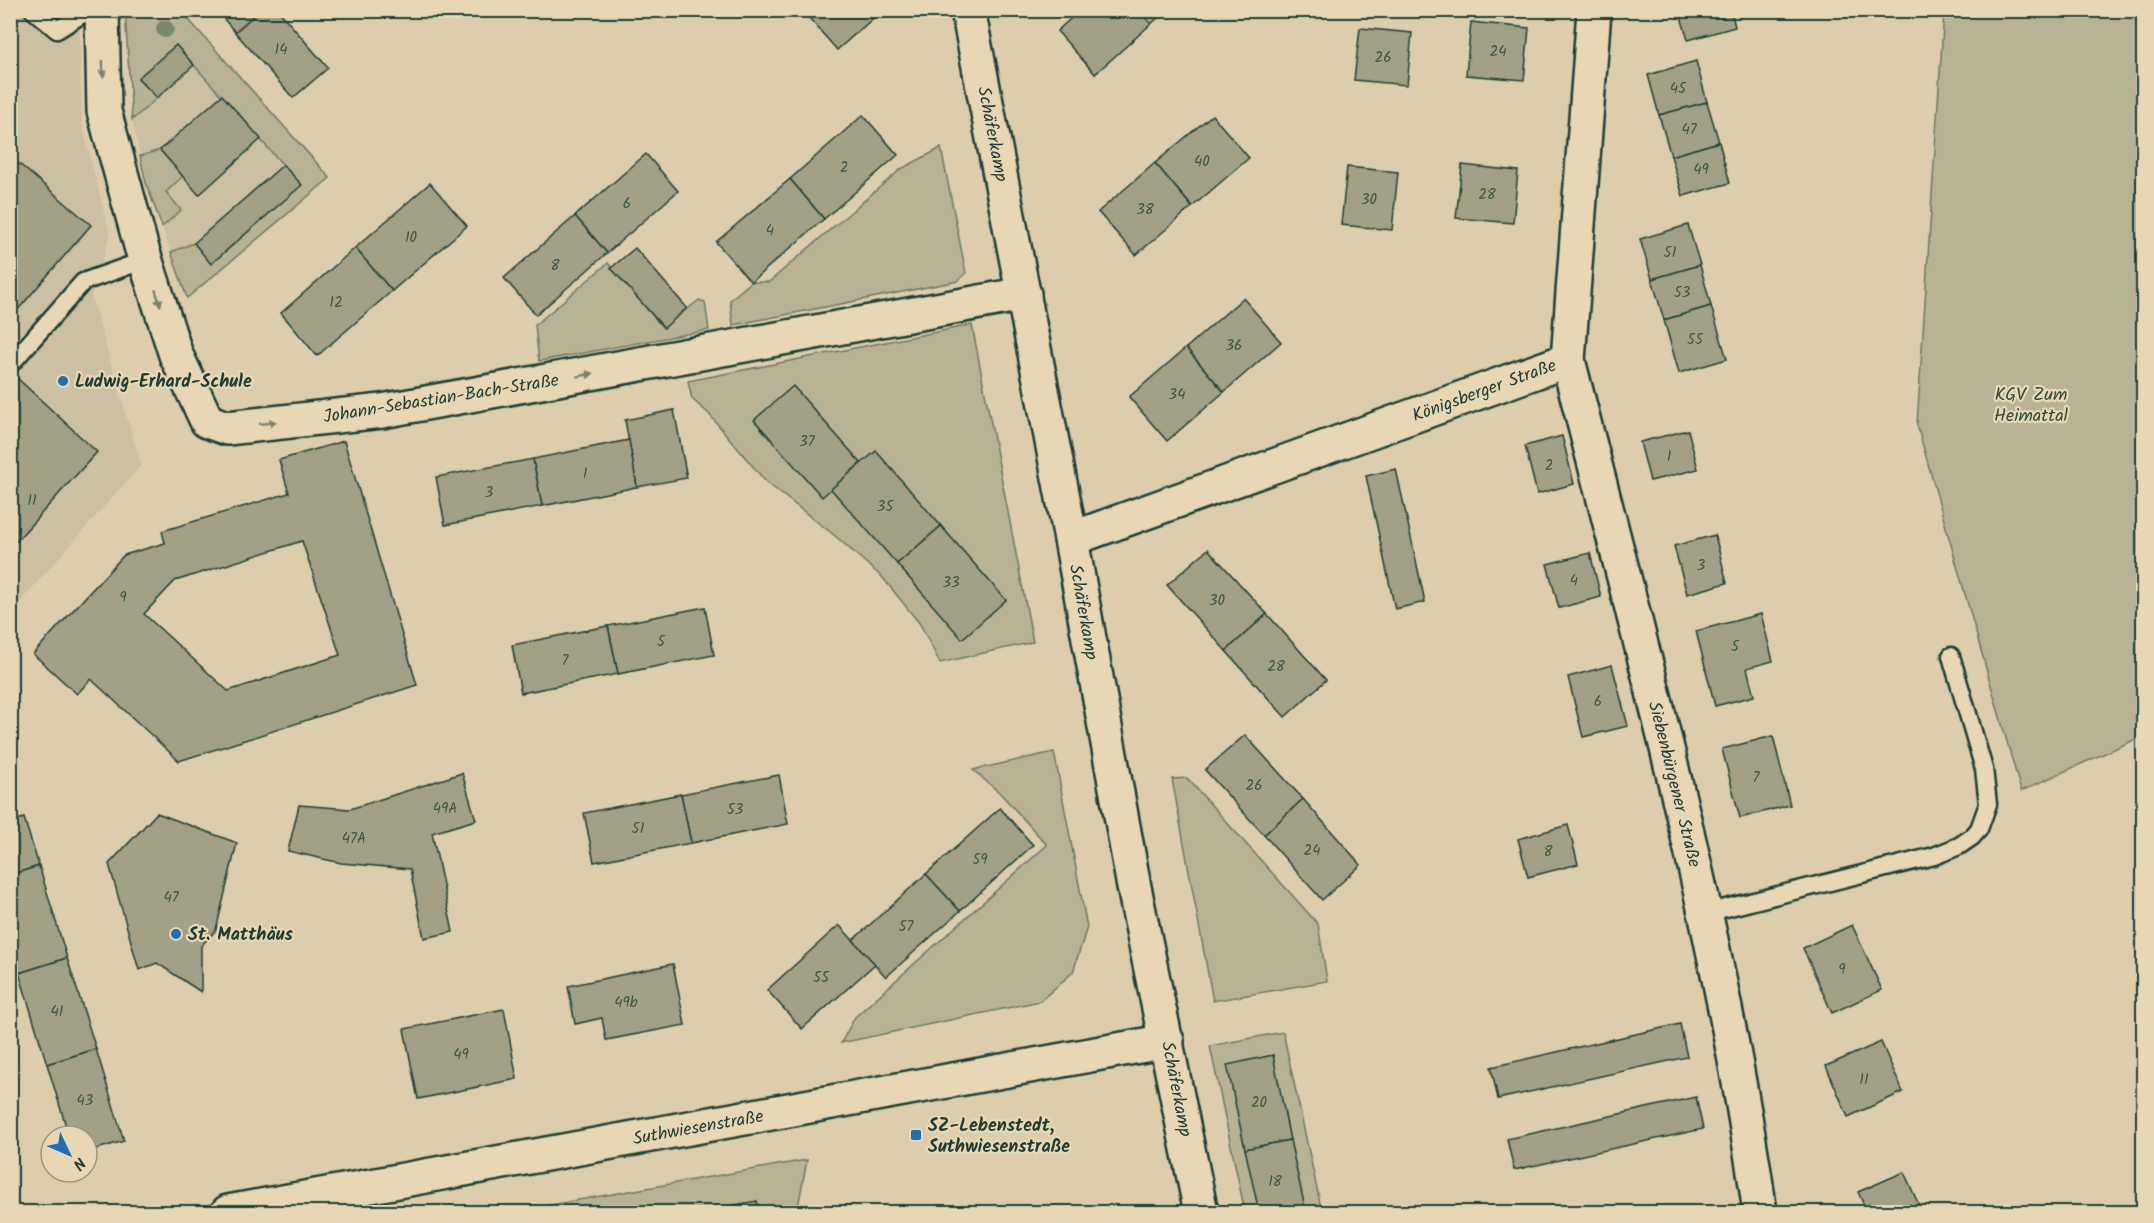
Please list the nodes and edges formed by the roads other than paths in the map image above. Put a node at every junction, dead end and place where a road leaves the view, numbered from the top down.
1 (33, 10) edge
2 (89, 10) edge
3 (102, 10) edge
4 (968, 10) edge
5 (1593, 10) edge
6 (146, 260) junction
7 (1024, 294) junction
8 (1568, 360) junction
9 (10, 364) edge
10 (1071, 539) junction
11 (1951, 656) dead end
12 (1706, 913) junction
13 (1167, 1041) junction
14 (228, 1212) edge
15 (1202, 1212) edge
16 (1760, 1212) edge

1 - 2 lane
3 -> 6 street, Johann-Sebastian-Bach-Straße
4 - 7 street, Schäferkamp
5 - 8 street, Königsberger Straße
6 -> 7 street, Johann-Sebastian-Bach-Straße
6 - 9 lane
7 - 10 street, Schäferkamp
8 - 10 street, Königsberger Straße
8 - 12 street, Siebenbürgener Straße
10 - 13 street, Schäferkamp
11 - 12 lane
12 - 16 street, Siebenbürgener Straße
13 - 14 street, Suthwiesenstraße
13 - 15 street, Schäferkamp

